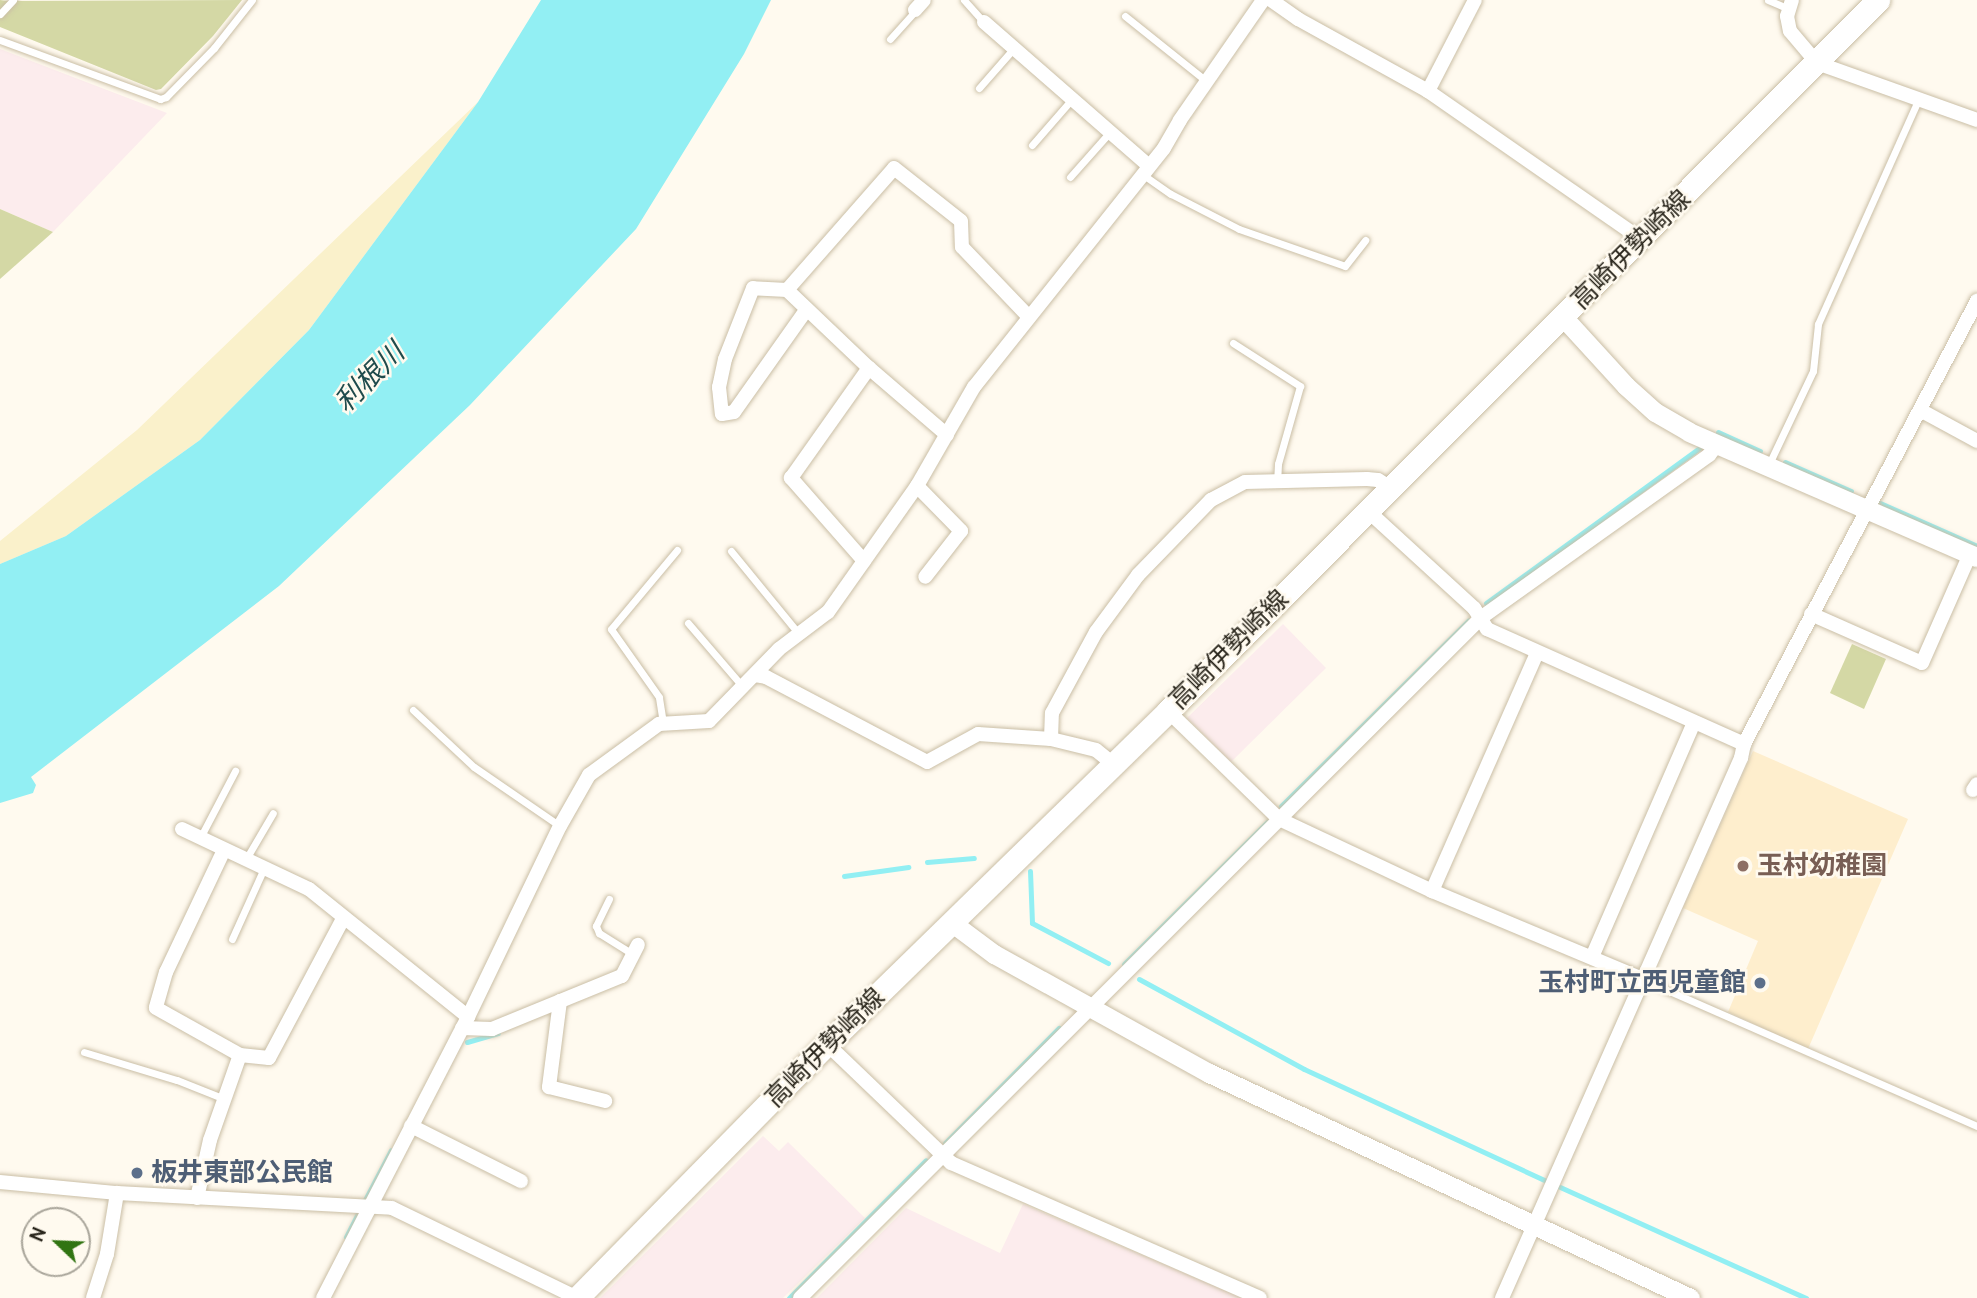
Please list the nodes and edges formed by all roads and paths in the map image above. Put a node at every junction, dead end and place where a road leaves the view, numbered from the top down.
1 (13, 0) edge
2 (252, 0) edge
3 (964, 0) edge
4 (1263, 0) edge
5 (1271, 0) edge
6 (1475, 0) edge
7 (1768, 0) edge
8 (1878, 0) edge
9 (920, 5) edge
10 (1791, 5) edge
11 (0, 14) edge
12 (1125, 16) dead end
13 (984, 22) joint
14 (890, 39) dead end
15 (0, 40) edge
16 (1014, 48) junction
17 (1817, 63) junction
18 (1206, 81) junction
19 (979, 89) dead end
20 (1428, 91) junction
21 (1072, 99) junction
22 (1918, 100) junction
23 (1977, 120) edge
24 (1110, 132) junction
25 (1032, 145) dead end
26 (1145, 170) junction
27 (1070, 177) dead end
28 (1365, 240) dead end
29 (1642, 240) junction
30 (788, 290) junction
31 (1977, 301) edge
32 (807, 309) junction
33 (1028, 316) junction
34 (1563, 317) junction
35 (1233, 343) dead end
36 (869, 368) junction
37 (1920, 410) junction
38 (947, 435) junction
39 (1977, 441) edge
40 (1717, 445) junction
41 (1768, 468) junction
42 (1277, 481) junction
43 (916, 486) junction
44 (1391, 488) junction
45 (1867, 509) junction
46 (1368, 511) junction
47 (677, 550) dead end
48 (731, 551) dead end
49 (1974, 556) edge
50 (864, 562) junction
51 (925, 576) dead end
52 (1811, 614) junction
53 (1482, 617) junction
54 (688, 623) dead end
55 (800, 635) junction
56 (1537, 653) junction
57 (755, 675) junction
58 (743, 687) junction
59 (413, 710) dead end
60 (1168, 710) junction
61 (1694, 722) junction
62 (663, 723) junction
63 (1051, 739) junction
64 (1744, 744) junction
65 (1112, 762) junction
66 (235, 771) dead end
67 (274, 813) dead end
68 (1279, 819) junction
69 (560, 826) junction
70 (182, 829) dead end
71 (200, 838) junction
72 (224, 850) junction
73 (246, 859) junction
74 (264, 867) junction
75 (1432, 891) junction
76 (609, 899) dead end
77 (343, 919) junction
78 (951, 922) junction
79 (232, 939) dead end
80 (636, 949) joint
81 (1592, 957) junction
82 (1642, 979) junction
83 (560, 1001) junction
84 (1089, 1007) junction
85 (465, 1022) junction
86 (827, 1044) junction
87 (83, 1052) dead end
88 (240, 1055) junction
89 (225, 1099) junction
90 (605, 1101) dead end
91 (411, 1126) junction
92 (1977, 1126) edge
93 (941, 1156) junction
94 (521, 1181) dead end
95 (0, 1182) edge
96 (117, 1193) junction
97 (197, 1198) junction
98 (369, 1205) junction
99 (1534, 1225) junction
100 (93, 1298) edge
101 (323, 1298) edge
102 (577, 1298) edge
103 (800, 1298) edge
104 (1260, 1298) edge
105 (1502, 1298) edge
106 (1690, 1298) edge

1 - 11 lane
2 - 15 lane
3 - 13 lane
4 - 18 street
5 - 20 street
6 - 20 street
7 - 10 lane
8 - 17 main road, 高崎伊勢崎線
9 - 14 lane
10 - 17 street
12 - 18 lane
13 - 16 street
16 - 19 lane
16 - 21 street
17 - 22 street
17 - 29 main road, 高崎伊勢崎線
18 - 26 street
20 - 29 street
21 - 24 street
21 - 25 lane
22 - 23 street
22 - 41 lane
24 - 26 street
24 - 27 lane
26 - 28 lane
26 - 33 street
29 - 34 main road, 高崎伊勢崎線
30 - 32 street
30 - 32 street
30 - 33 street
31 - 37 street
32 - 36 street
33 - 38 street
34 - 40 street
34 - 44 main road, 高崎伊勢崎線
35 - 42 lane
36 - 38 street
36 - 50 street
37 - 39 street
37 - 45 street
38 - 43 street
40 - 41 street
40 - 53 street
41 - 45 street
42 - 44 street
42 - 63 street
43 - 50 street
43 - 51 street
44 - 46 main road, 高崎伊勢崎線
45 - 49 street
45 - 52 street
46 - 53 street
46 - 60 main road, 高崎伊勢崎線
47 - 62 lane
48 - 55 lane
49 - 52 street
50 - 55 street
52 - 64 street
53 - 56 street
53 - 68 street
54 - 58 lane
55 - 57 street
56 - 61 street
56 - 75 street
57 - 58 street
57 - 63 street
58 - 62 street
59 - 69 lane
60 - 65 main road, 高崎伊勢崎線
60 - 68 street
61 - 64 street
61 - 81 street
62 - 69 street
63 - 65 street
64 - 82 street
65 - 78 main road, 高崎伊勢崎線
66 - 71 lane
67 - 73 lane
68 - 75 street
68 - 84 street
69 - 85 street
70 - 71 street
71 - 72 street
72 - 73 street
72 - 88 street
73 - 74 street
74 - 77 street
74 - 79 lane
75 - 81 street
76 - 80 lane
77 - 85 street
77 - 88 street
78 - 84 street
78 - 86 main road, 高崎伊勢崎線
80 - 83 street
81 - 82 street
82 - 92 lane
82 - 99 street
83 - 85 street
83 - 90 street
84 - 93 street
84 - 99 street
85 - 91 street
86 - 93 street
86 - 102 main road, 高崎伊勢崎線
87 - 89 lane
88 - 89 street
89 - 97 street
91 - 94 street
91 - 98 street
93 - 103 street
93 - 104 street
95 - 96 street
96 - 97 street
96 - 100 street
97 - 98 street
98 - 101 street
98 - 102 street
99 - 105 street
99 - 106 street

